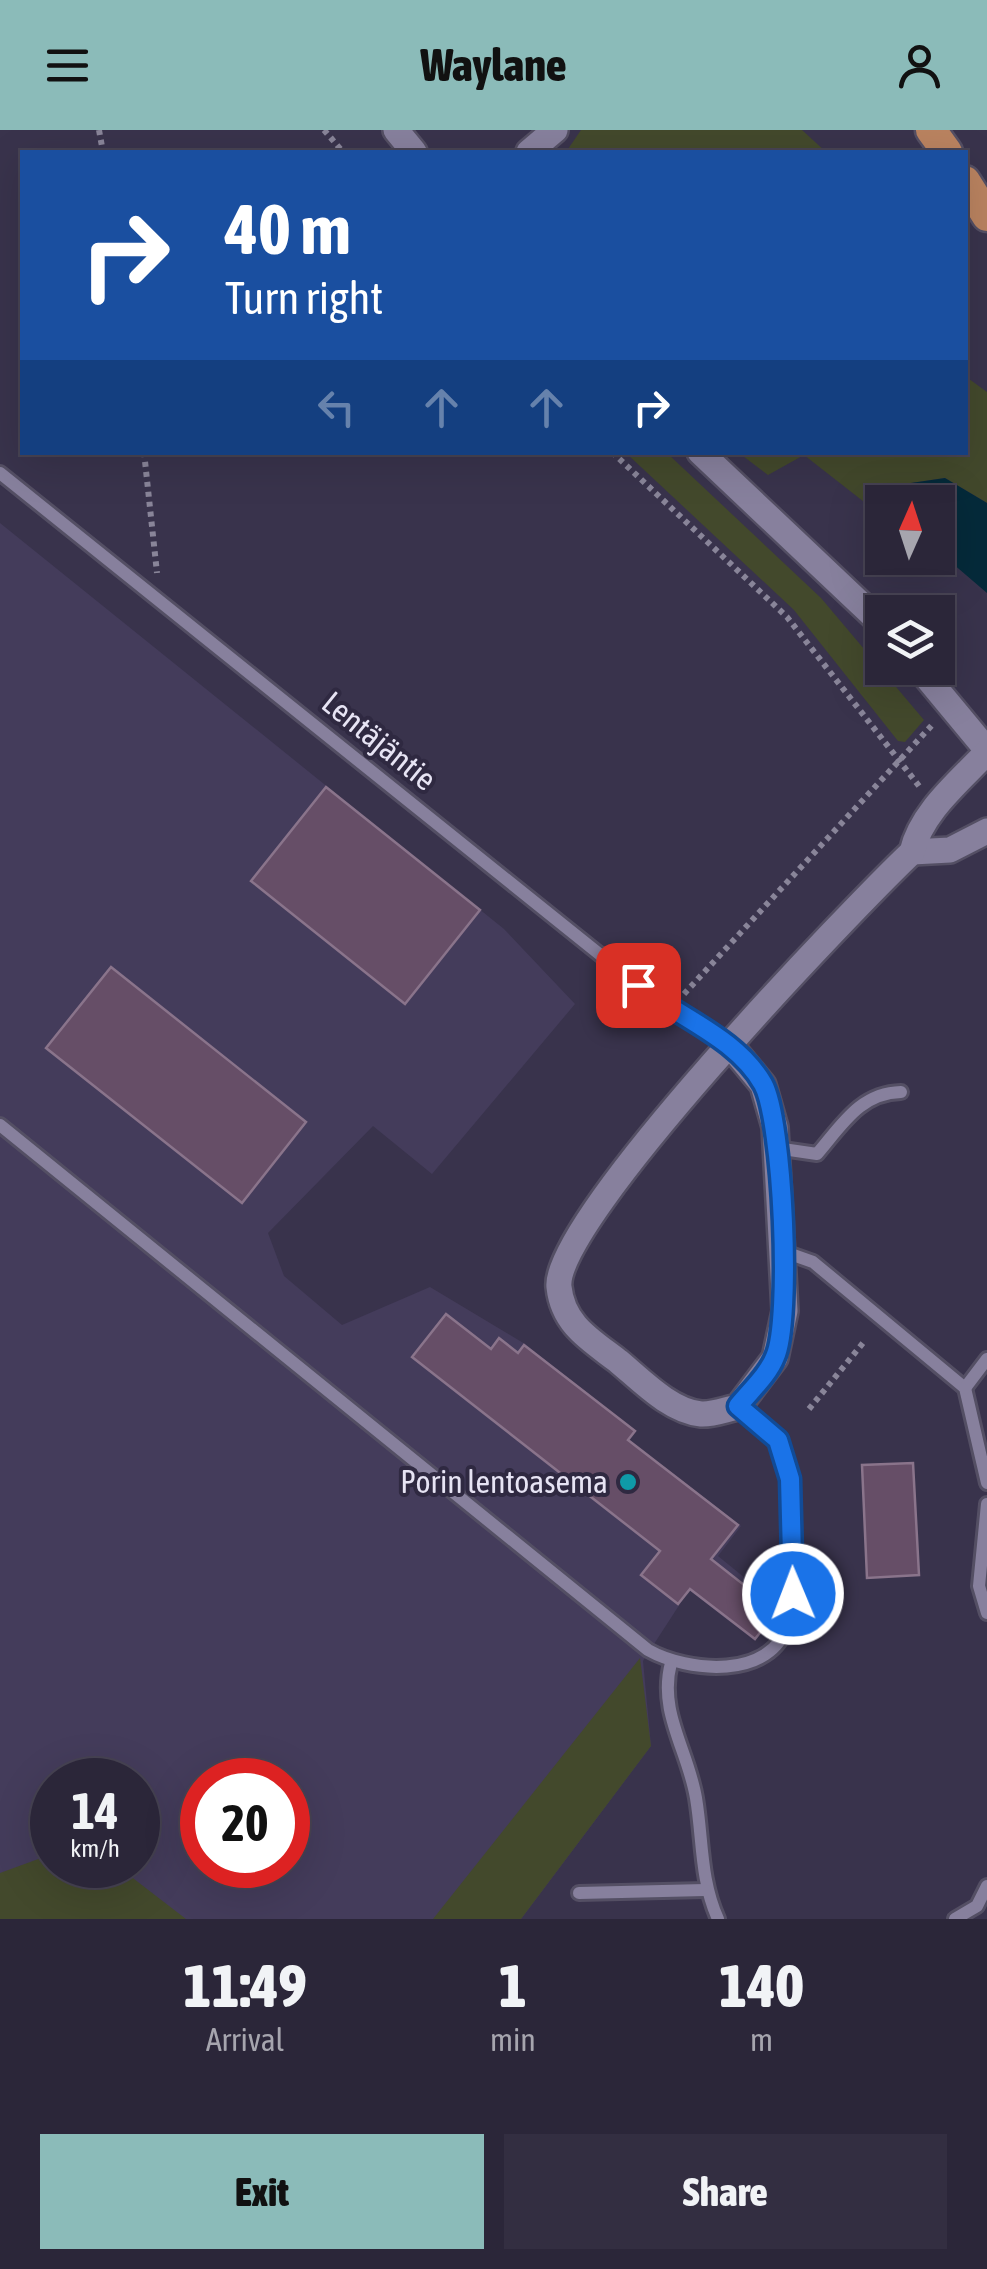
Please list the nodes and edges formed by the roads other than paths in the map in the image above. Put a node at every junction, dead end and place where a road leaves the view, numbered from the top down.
1 (396, 130) edge
2 (555, 130) edge
3 (412, 150) edge
4 (531, 150) edge
5 (968, 183) edge
6 (968, 184) edge
7 (987, 208) edge
8 (987, 216) edge
9 (703, 455) edge
10 (0, 473) edge
11 (865, 608) edge
12 (933, 685) edge
13 (987, 751) edge
14 (987, 831) edge
15 (912, 852) junction
16 (728, 1044) junction
17 (900, 1092) dead end
18 (0, 1126) edge
19 (776, 1148) junction
20 (782, 1251) junction
21 (987, 1360) edge
22 (965, 1388) junction
23 (738, 1406) junction
24 (987, 1483) edge
25 (987, 1504) edge
26 (987, 1612) edge
27 (671, 1662) junction
28 (987, 1886) edge
29 (705, 1890) junction
30 (579, 1894) dead end
31 (976, 1913) edge
32 (718, 1919) edge
33 (955, 1919) edge

1 - 3 street
2 - 4 street
5 - 7 highway
6 - 8 highway
9 - 11 street
10 - 16 lane, Lentäjäntie
12 - 13 street
13 - 15 street
14 - 15 street
15 - 16 street
16 - 19 street
16 - 23 street
17 - 19 lane
18 - 27 lane
19 - 20 street
20 - 22 lane
20 - 23 street
21 - 22 lane
22 - 24 lane
23 - 27 lane
25 - 26 lane
27 - 29 lane
28 - 31 lane
29 - 30 lane
29 - 32 lane
31 - 33 lane

